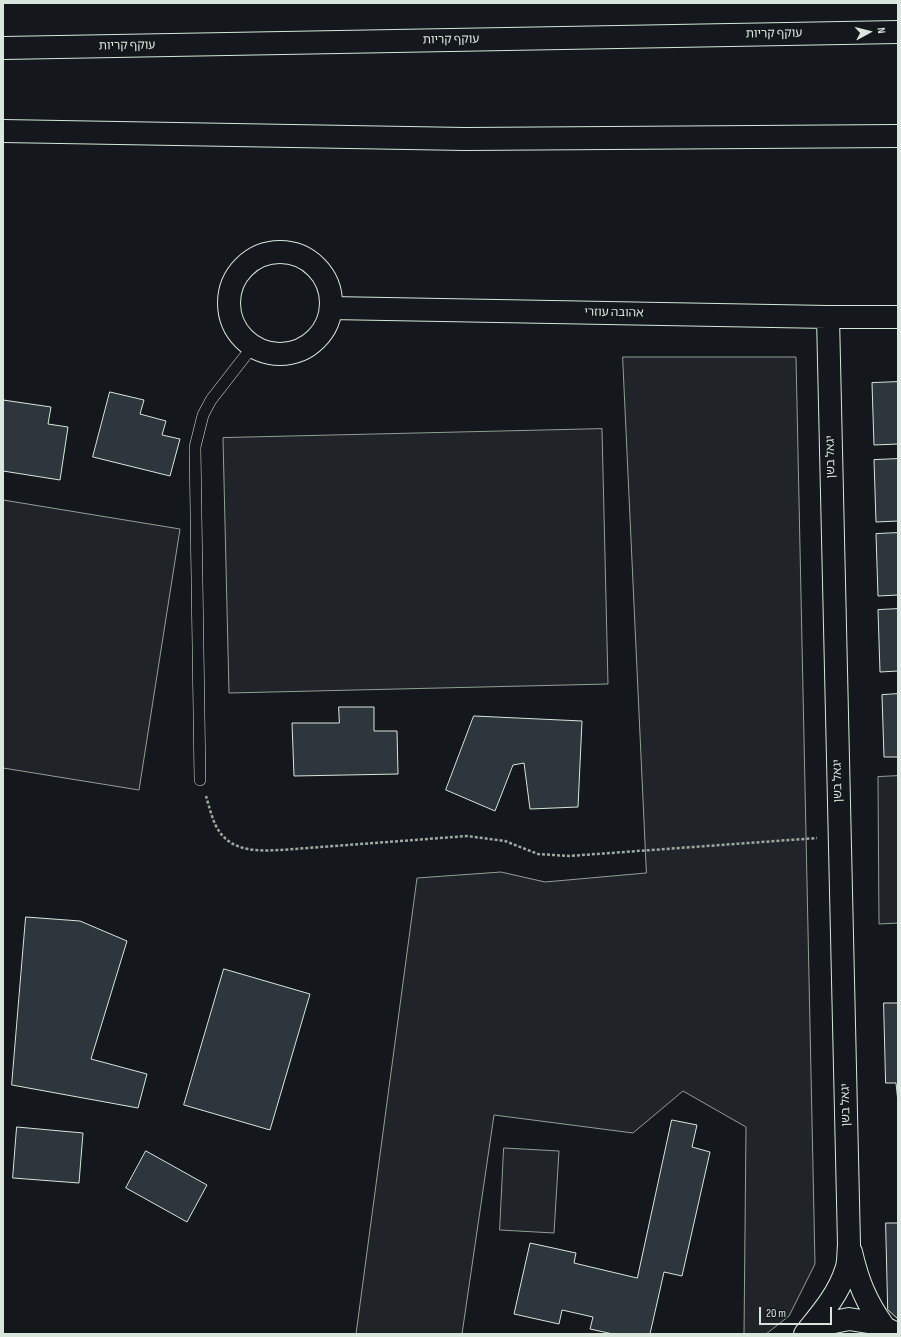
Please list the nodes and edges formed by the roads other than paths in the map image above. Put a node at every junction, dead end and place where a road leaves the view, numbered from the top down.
1 (898, 32) edge
2 (3, 48) edge
3 (3, 131) edge
4 (898, 136) edge
5 (331, 308) junction
6 (828, 317) junction
7 (898, 317) edge
8 (253, 346) junction
9 (200, 780) road end
10 (849, 1245) junction
11 (890, 1331) edge
12 (805, 1334) edge

1 - 2 main road, עוקף קריות
3 - 4 main road
5 - 6 main road, אהובה עוזרי
5 - 8 main road
5 - 8 main road
6 - 7 main road, אהובה עוזרי
6 - 10 main road, יגאל בשן
8 - 9 lane
10 - 11 main road, יגאל בשן
10 - 12 main road, יגאל בשן
11 - 12 main road

